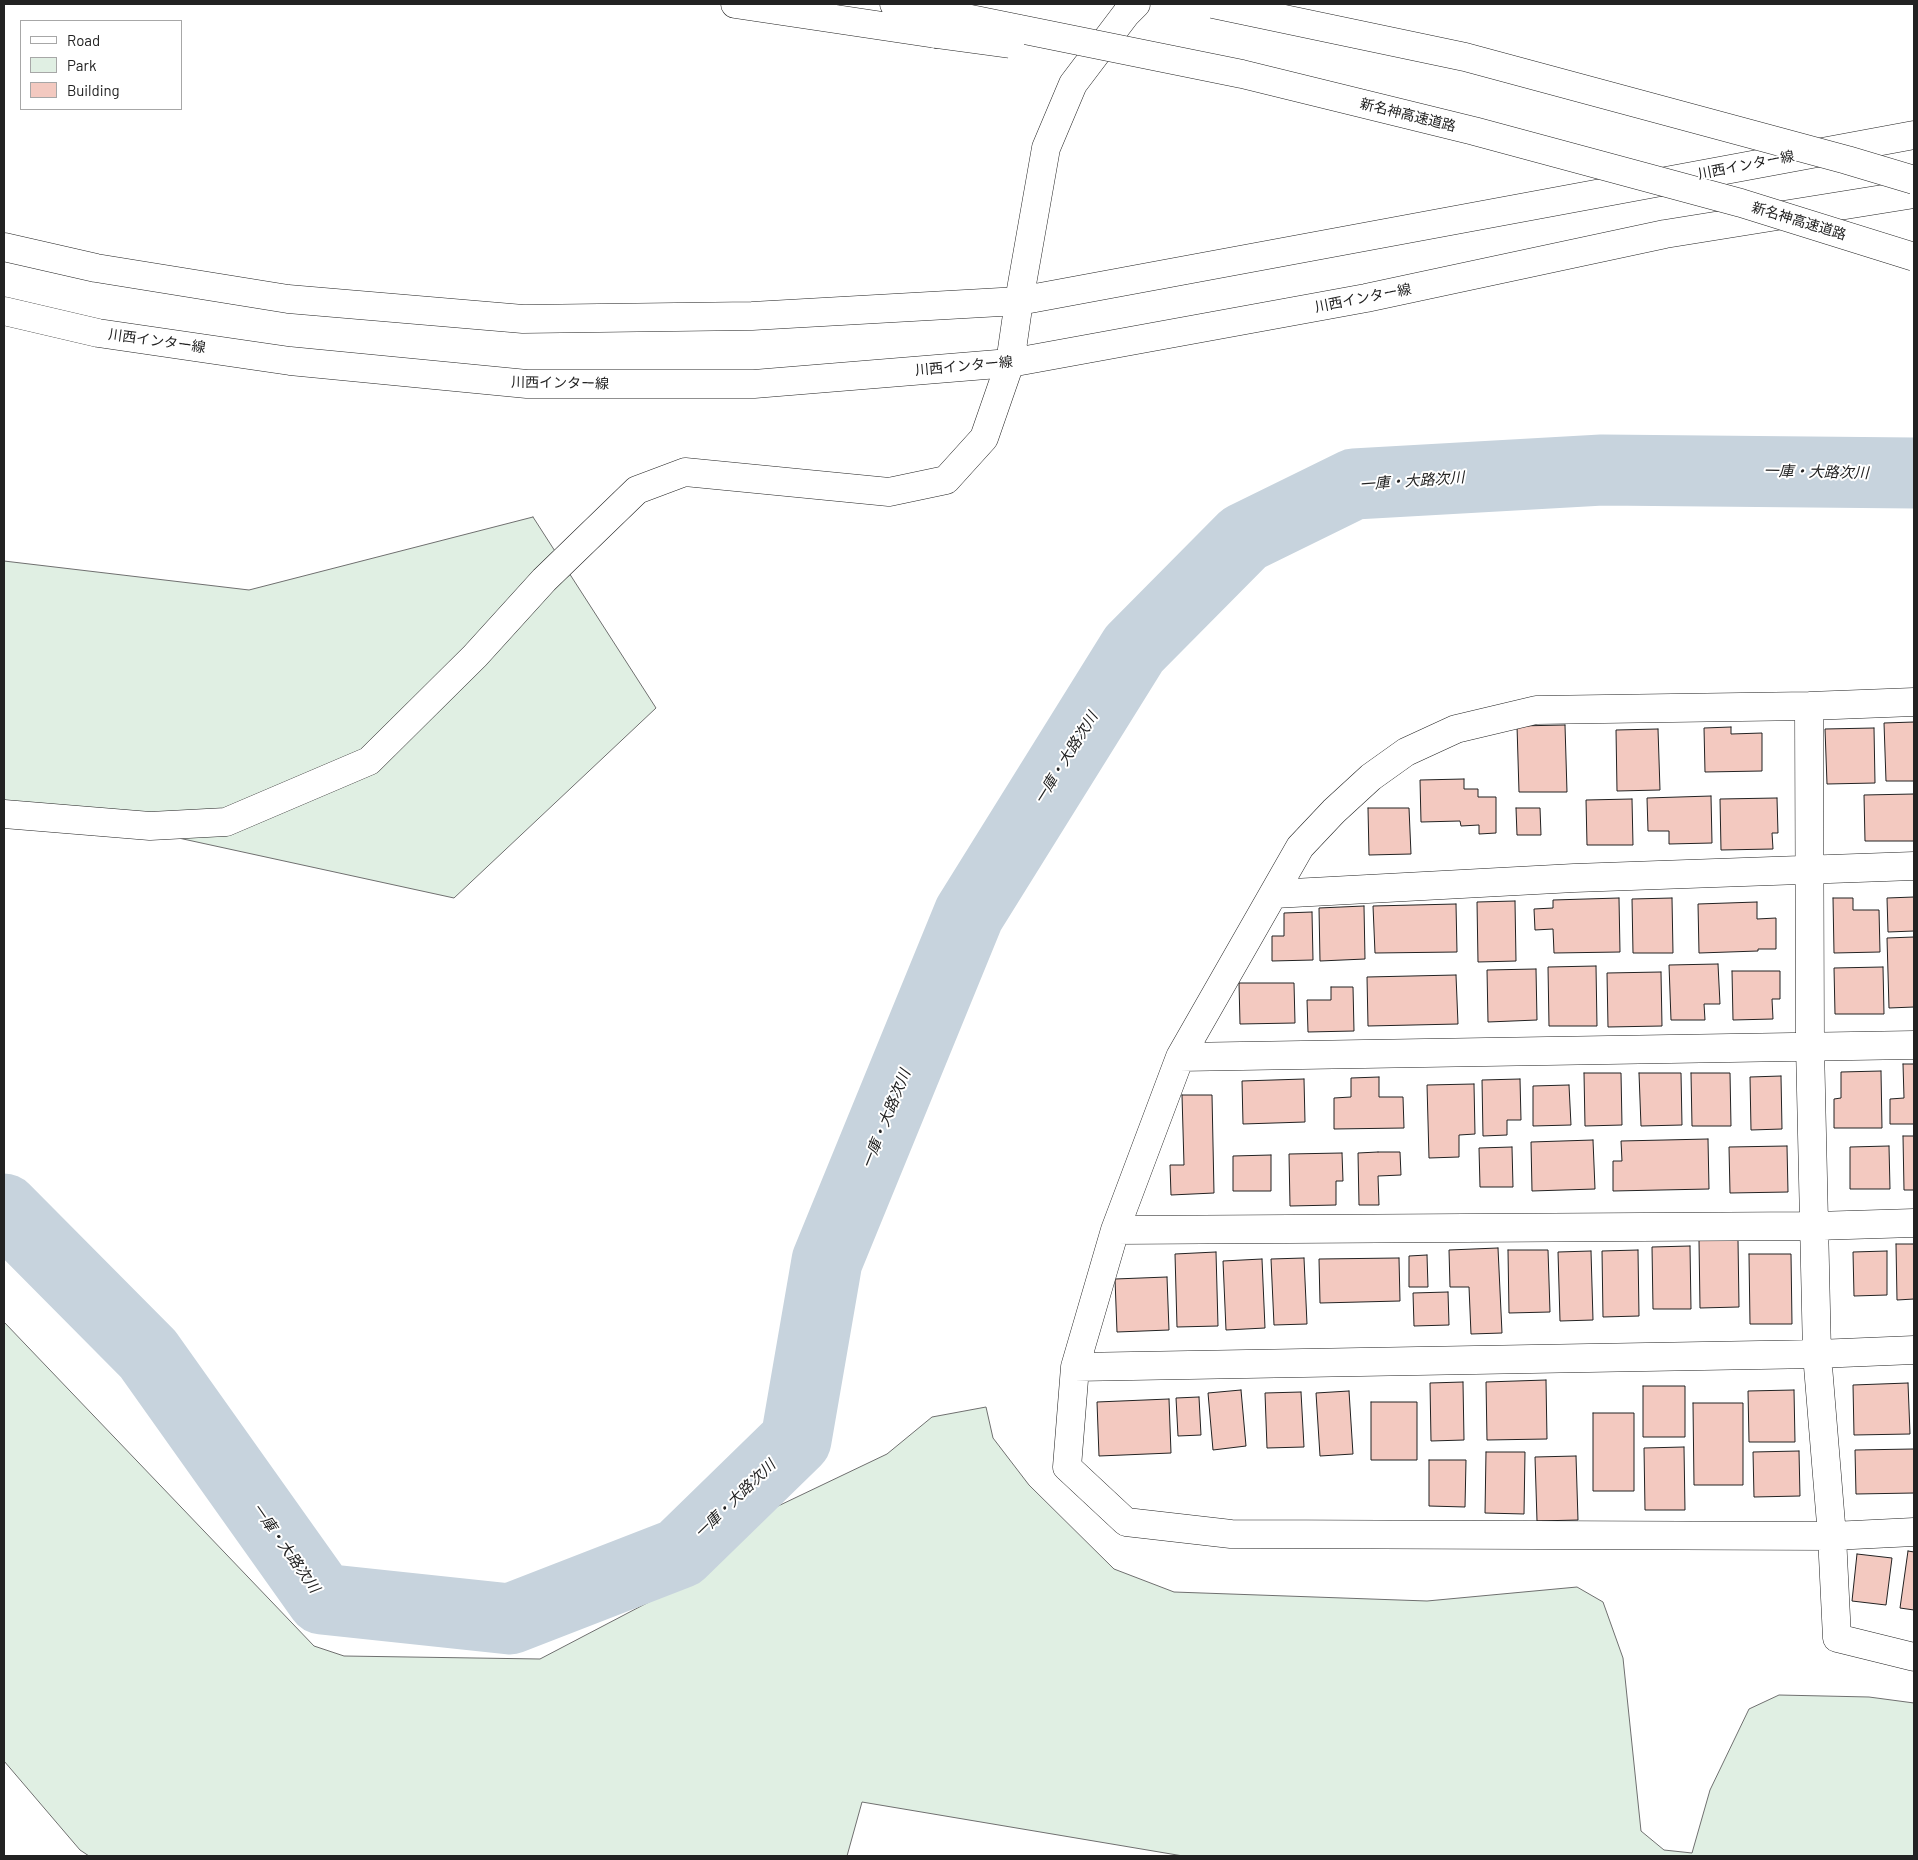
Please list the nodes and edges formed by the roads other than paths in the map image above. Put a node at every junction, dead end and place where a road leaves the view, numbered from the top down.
1 (735, 4) edge
2 (894, 4) edge
3 (1136, 4) edge
4 (1213, 4) edge
5 (938, 23) junction
6 (1914, 135) edge
7 (1914, 180) edge
8 (1914, 194) edge
9 (4, 247) edge
10 (1914, 257) edge
11 (1018, 301) junction
12 (4, 311) edge
13 (1010, 363) junction
14 (1914, 702) edge
15 (1809, 706) junction
16 (4, 814) edge
17 (1914, 866) edge
18 (1810, 870) junction
19 (1274, 894) junction
20 (1914, 1045) edge
21 (1810, 1046) junction
22 (1180, 1057) junction
23 (1914, 1222) edge
24 (1815, 1226) junction
25 (1115, 1230) junction
26 (1914, 1350) edge
27 (1817, 1354) junction
28 (1075, 1367) junction
29 (1914, 1532) edge
30 (1832, 1536) junction
31 (1914, 1657) edge

1 - 5 main road
2 - 5 main road
3 - 11 main road
4 - 7 main road, bridge
5 - 10 main road, 新名神高速道路, bridge
6 - 11 main road, 川西インター線
8 - 13 main road, 川西インター線
9 - 11 main road, 川西インター線
11 - 13 main road
12 - 13 main road, 川西インター線
13 - 16 main road
14 - 15 main road
15 - 18 main road
15 - 19 main road
17 - 18 main road
18 - 19 main road
18 - 21 main road
19 - 22 main road
20 - 21 main road
21 - 22 main road
21 - 24 main road
22 - 25 main road
23 - 24 main road
24 - 25 main road
24 - 27 main road
25 - 28 main road
26 - 27 main road
27 - 28 main road
27 - 30 main road
28 - 30 main road
29 - 30 main road
30 - 31 main road

